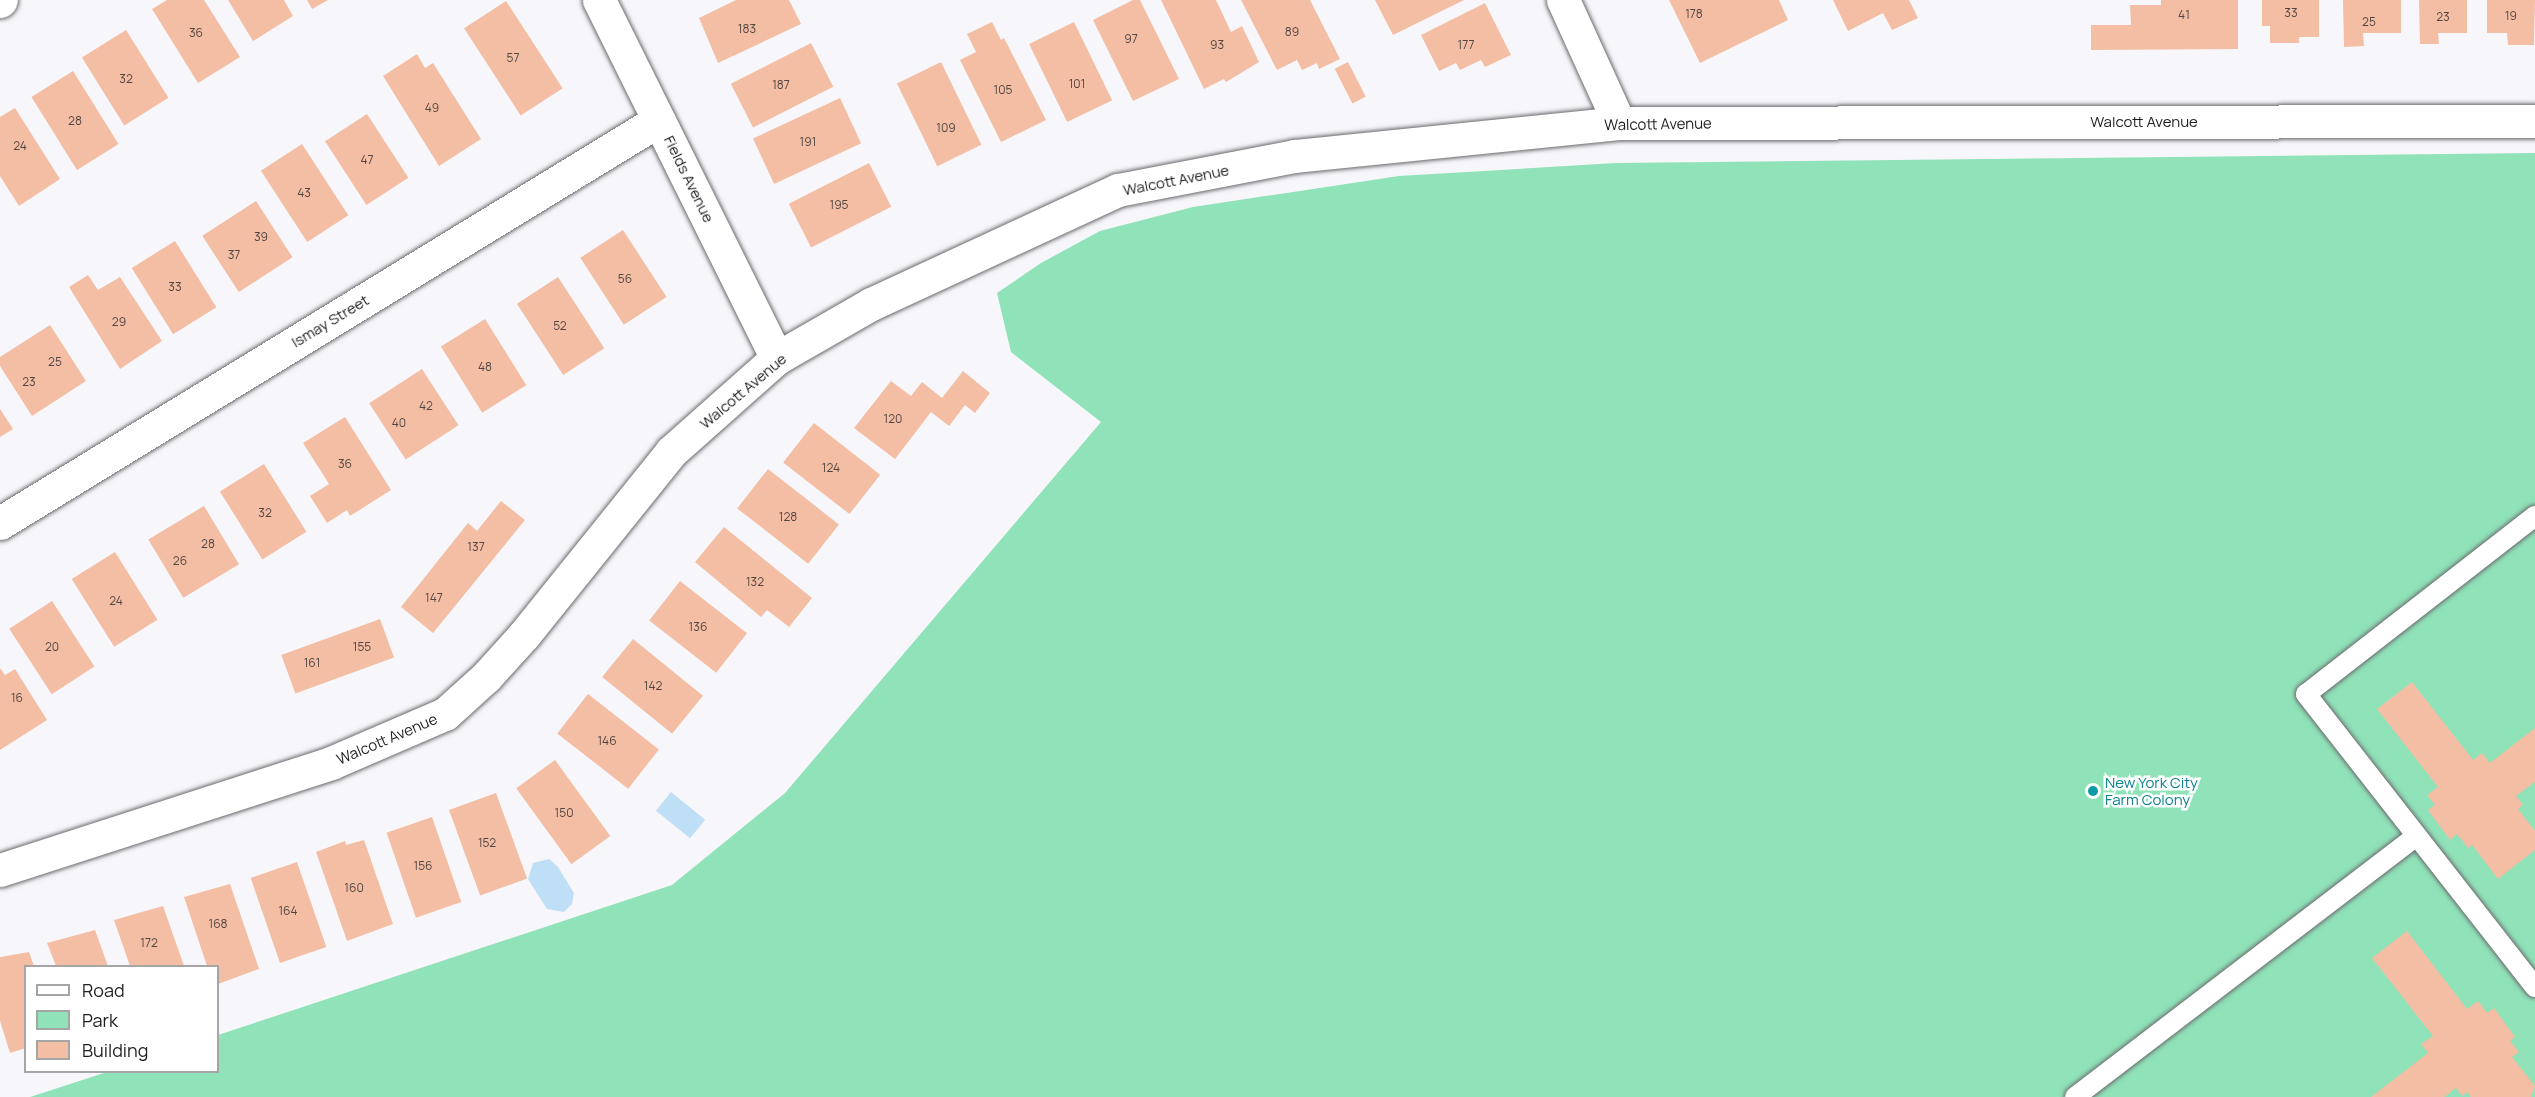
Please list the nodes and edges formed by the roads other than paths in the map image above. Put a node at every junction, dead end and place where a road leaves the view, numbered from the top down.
1 (599, 0) edge
2 (1563, 0) edge
3 (659, 120) junction
4 (2535, 121) edge
5 (1619, 123) junction
6 (777, 358) junction
7 (2535, 516) edge
8 (0, 523) edge
9 (2415, 837) junction
10 (0, 870) edge
11 (2535, 987) edge
12 (2075, 1097) edge

1 - 3 street, Fields Avenue
2 - 5 street
3 - 6 street, Fields Avenue
3 - 8 street, Ismay Street
4 - 5 street, Walcott Avenue
5 - 6 street, Walcott Avenue
6 - 10 street, Walcott Avenue
7 - 9 lane
9 - 11 lane
9 - 12 lane

